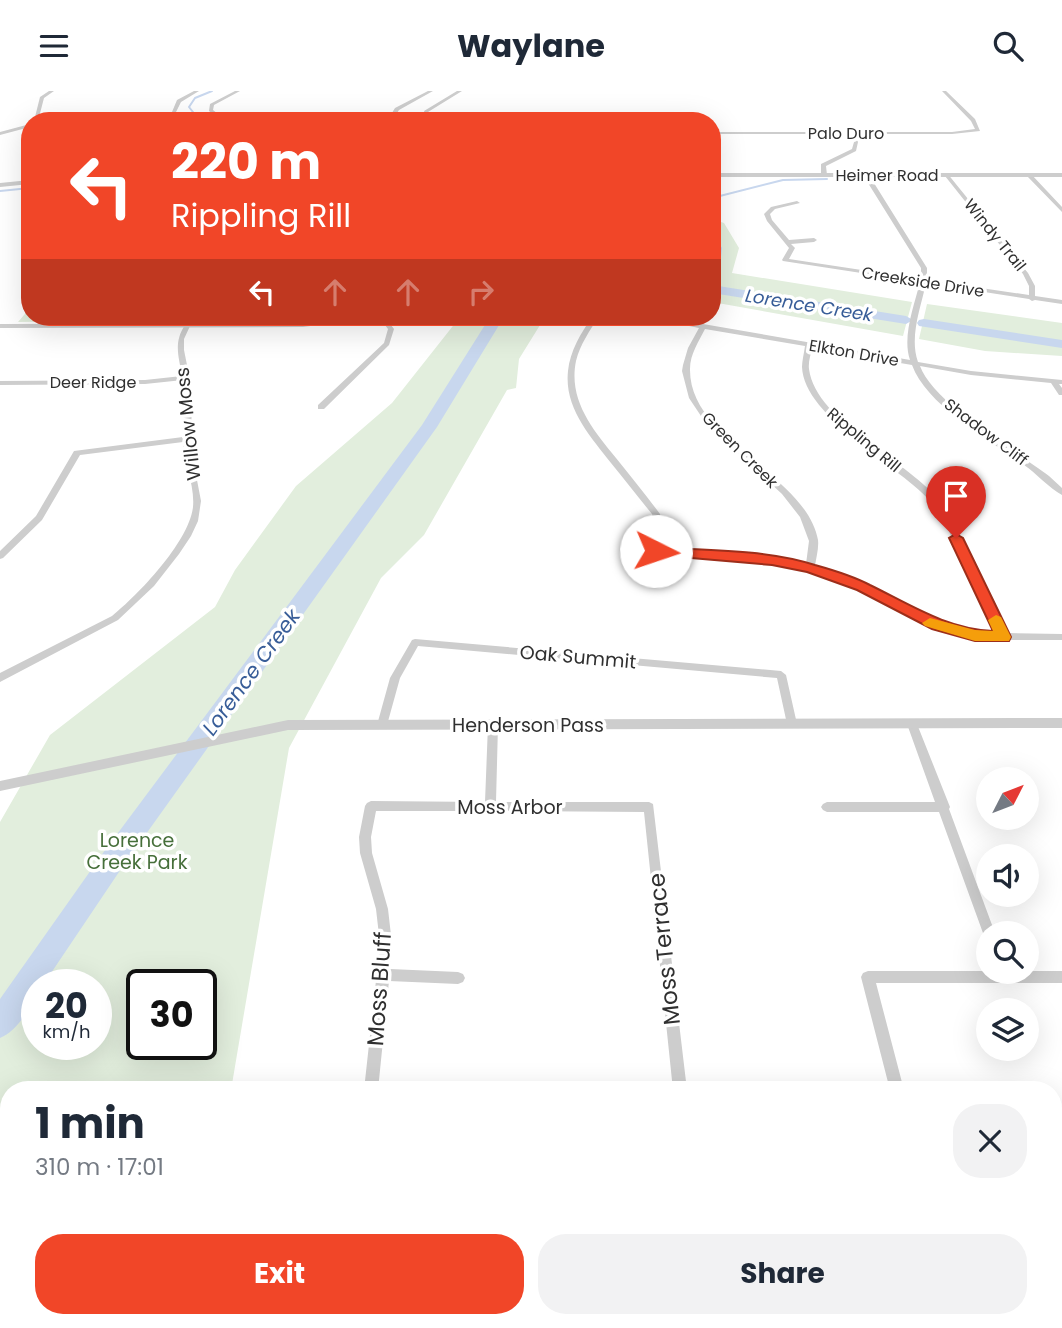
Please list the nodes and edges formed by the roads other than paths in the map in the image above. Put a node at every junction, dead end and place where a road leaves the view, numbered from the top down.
1 (52, 91) edge
2 (197, 91) edge
3 (238, 91) edge
4 (431, 91) edge
5 (460, 91) edge
6 (944, 91) edge
7 (38, 112) edge
8 (174, 112) edge
9 (214, 112) edge
10 (397, 112) edge
11 (426, 112) edge
12 (21, 128) edge
13 (721, 133) edge
14 (851, 133) junction
15 (0, 134) edge
16 (721, 175) edge
17 (824, 175) junction
18 (866, 175) junction
19 (947, 175) junction
20 (1029, 175) junction
21 (1062, 175) edge
22 (21, 183) edge
23 (0, 185) edge
24 (797, 202) dead end
25 (1062, 210) edge
26 (814, 240) dead end
27 (788, 241) junction
28 (923, 282) junction
29 (1032, 299) junction
30 (1062, 302) edge
31 (0, 326) edge
32 (21, 326) edge
33 (187, 326) edge
34 (389, 326) edge
35 (589, 326) edge
36 (703, 326) joint
37 (809, 345) junction
38 (914, 363) junction
39 (186, 378) junction
40 (1058, 381) edge
41 (1, 384) edge
42 (1062, 393) edge
43 (321, 407) dead end
44 (187, 439) junction
45 (1062, 492) edge
46 (0, 556) edge
47 (810, 568) junction
48 (1004, 637) junction
49 (1062, 637) edge
50 (0, 678) edge
51 (1062, 723) edge
52 (792, 724) junction
53 (912, 724) junction
54 (382, 725) junction
55 (492, 725) junction
56 (0, 786) edge
57 (371, 806) joint
58 (649, 807) joint
59 (827, 807) dead end
60 (944, 807) junction
61 (490, 808) junction
62 (985, 921) edge
63 (384, 975) junction
64 (976, 975) edge
65 (1039, 976) edge
66 (1062, 977) edge
67 (458, 978) dead end
68 (372, 1081) edge
69 (679, 1081) edge
70 (895, 1081) edge

1 - 7 street
2 - 8 street
3 - 9 street
4 - 10 street
5 - 11 street
6 - 14 street, Palo Duro
12 - 15 street
13 - 14 street, Palo Duro
14 - 17 street
16 - 17 street, Heimer Road
17 - 18 street, Heimer Road
18 - 19 street, Heimer Road
18 - 28 street
19 - 20 street, Heimer Road
19 - 29 street, Windy Trail
20 - 21 street, Heimer Road
20 - 25 street
22 - 23 street
24 - 27 street
26 - 27 street
27 - 28 street, Creekside Drive
28 - 29 street, Creekside Drive
28 - 38 street
29 - 30 street, Creekside Drive
31 - 32 street
33 - 39 street, Willow Moss
34 - 43 street
35 - 47 street
36 - 37 street, Elkton Drive
36 - 47 street, Green Creek
37 - 38 street, Elkton Drive
37 - 48 street, Rippling Rill
38 - 40 street, Elkton Drive
38 - 45 street, Shadow Cliff
39 - 41 street, Deer Ridge
39 - 44 street, Willow Moss
40 - 42 street
44 - 46 street
44 - 50 street, Willow Moss
47 - 48 street
48 - 49 street
51 - 53 street, Henderson Pass
52 - 53 street, Henderson Pass
52 - 54 street, Oak Summit
52 - 55 street, Henderson Pass
53 - 60 street
54 - 55 street, Henderson Pass
54 - 56 street, Henderson Pass
55 - 61 street
57 - 61 street, Moss Arbor
57 - 63 street, Moss Bluff
58 - 61 street, Moss Arbor
58 - 69 street, Moss Terrace
59 - 60 street
60 - 62 street
63 - 67 street
63 - 68 street, Moss Bluff
64 - 70 street
65 - 66 street

